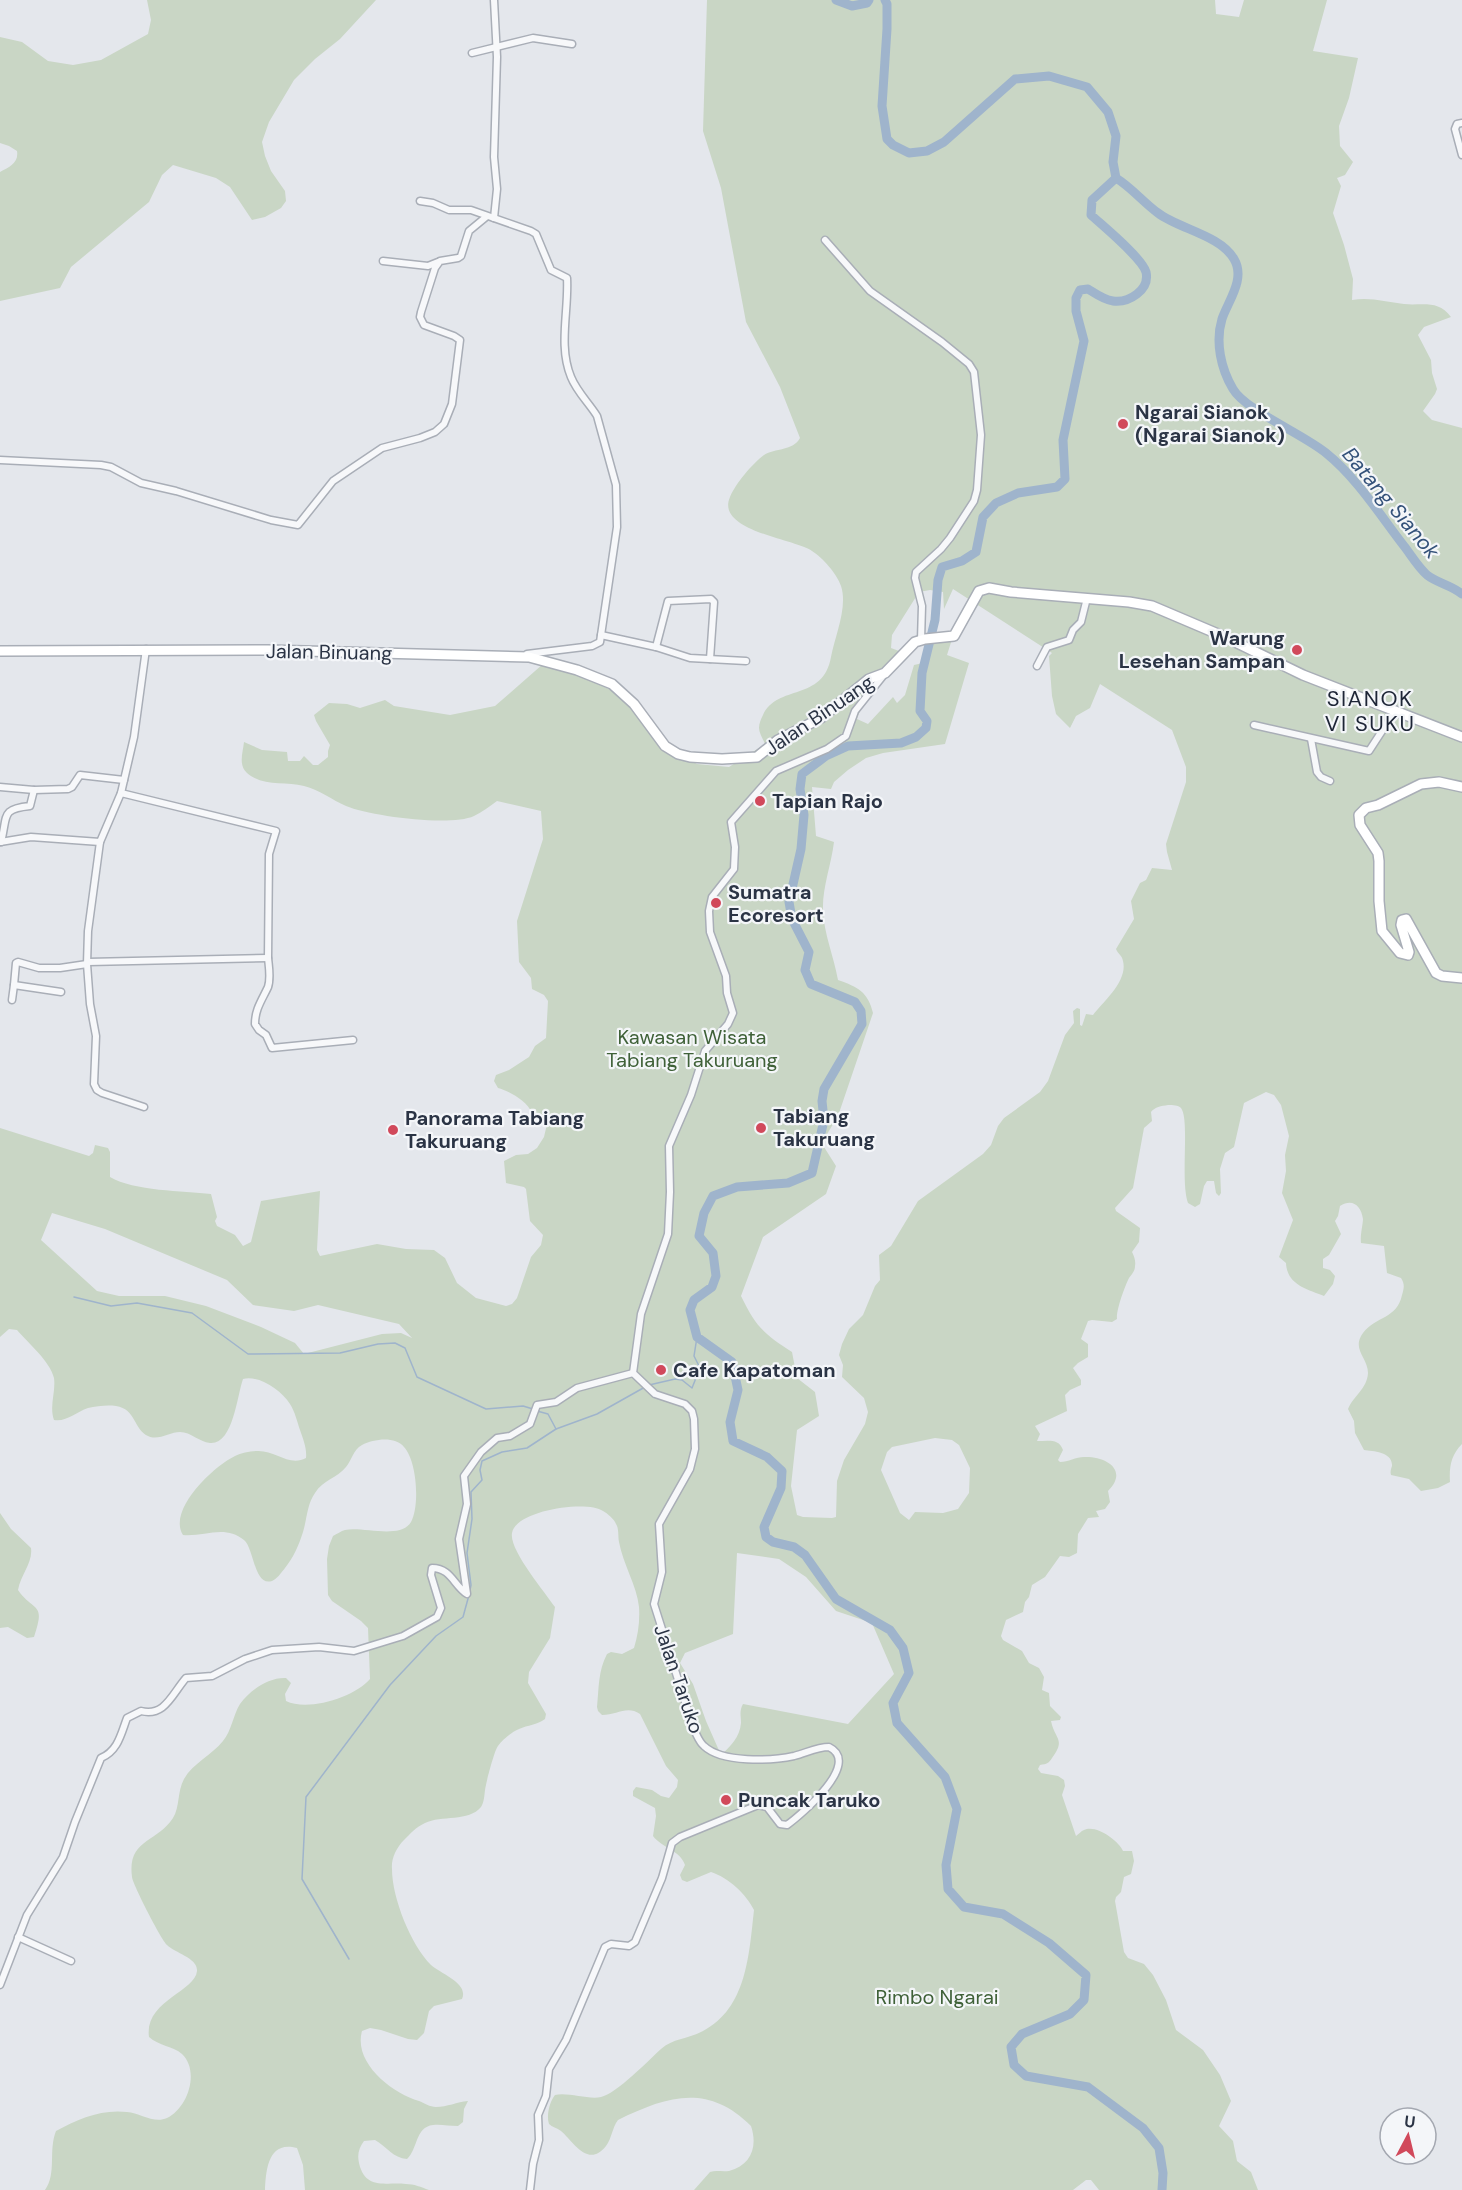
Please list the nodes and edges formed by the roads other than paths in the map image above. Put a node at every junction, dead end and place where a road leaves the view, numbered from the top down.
1 (494, 0) edge
2 (573, 44) dead end
3 (496, 47) junction
4 (472, 53) dead end
5 (1462, 123) edge
6 (1462, 155) edge
7 (420, 201) dead end
8 (486, 217) junction
9 (494, 218) junction
10 (825, 240) dead end
11 (383, 261) dead end
12 (440, 261) junction
13 (0, 460) edge
14 (1087, 598) junction
15 (601, 635) junction
16 (923, 639) junction
17 (656, 647) junction
18 (146, 649) junction
19 (0, 651) edge
20 (515, 656) junction
21 (710, 659) junction
22 (746, 661) dead end
23 (1037, 666) dead end
24 (885, 673) junction
25 (1395, 711) junction
26 (1254, 725) dead end
27 (1462, 736) edge
28 (1311, 739) junction
29 (124, 780) junction
30 (1330, 781) dead end
31 (0, 788) edge
32 (1462, 788) edge
33 (34, 790) junction
34 (122, 794) junction
35 (1, 842) edge
36 (100, 842) junction
37 (268, 958) junction
38 (88, 963) junction
39 (1462, 978) edge
40 (14, 985) junction
41 (61, 992) dead end
42 (12, 1000) dead end
43 (353, 1040) dead end
44 (144, 1107) dead end
45 (633, 1373) junction
46 (18, 1937) junction
47 (71, 1961) dead end
48 (0, 1985) edge
49 (530, 2190) edge

1 - 3 street
2 - 3 street
3 - 4 street
3 - 9 street
5 - 6 street
7 - 8 street
8 - 9 street
8 - 12 street
9 - 15 street
10 - 16 street
11 - 12 street
12 - 13 street
14 - 16 main road
14 - 23 street
14 - 25 main road
15 - 17 street
15 - 20 street
16 - 24 main road, Jalan Binuang
17 - 21 street
17 - 21 street
18 - 19 main road, Jalan Binuang
18 - 20 main road, Jalan Binuang
18 - 29 street
20 - 24 main road, Jalan Binuang
21 - 22 street
24 - 45 street
25 - 27 main road
25 - 28 street
26 - 28 street
28 - 30 street
29 - 33 street
29 - 34 street
31 - 33 street
32 - 39 main road
33 - 35 street
34 - 36 street
34 - 37 street
35 - 36 street
36 - 38 street
37 - 38 street
37 - 43 street
38 - 40 street
38 - 44 street
40 - 41 street
40 - 42 street
45 - 46 street
45 - 49 street, Jalan Taruko
46 - 47 street
46 - 48 street

